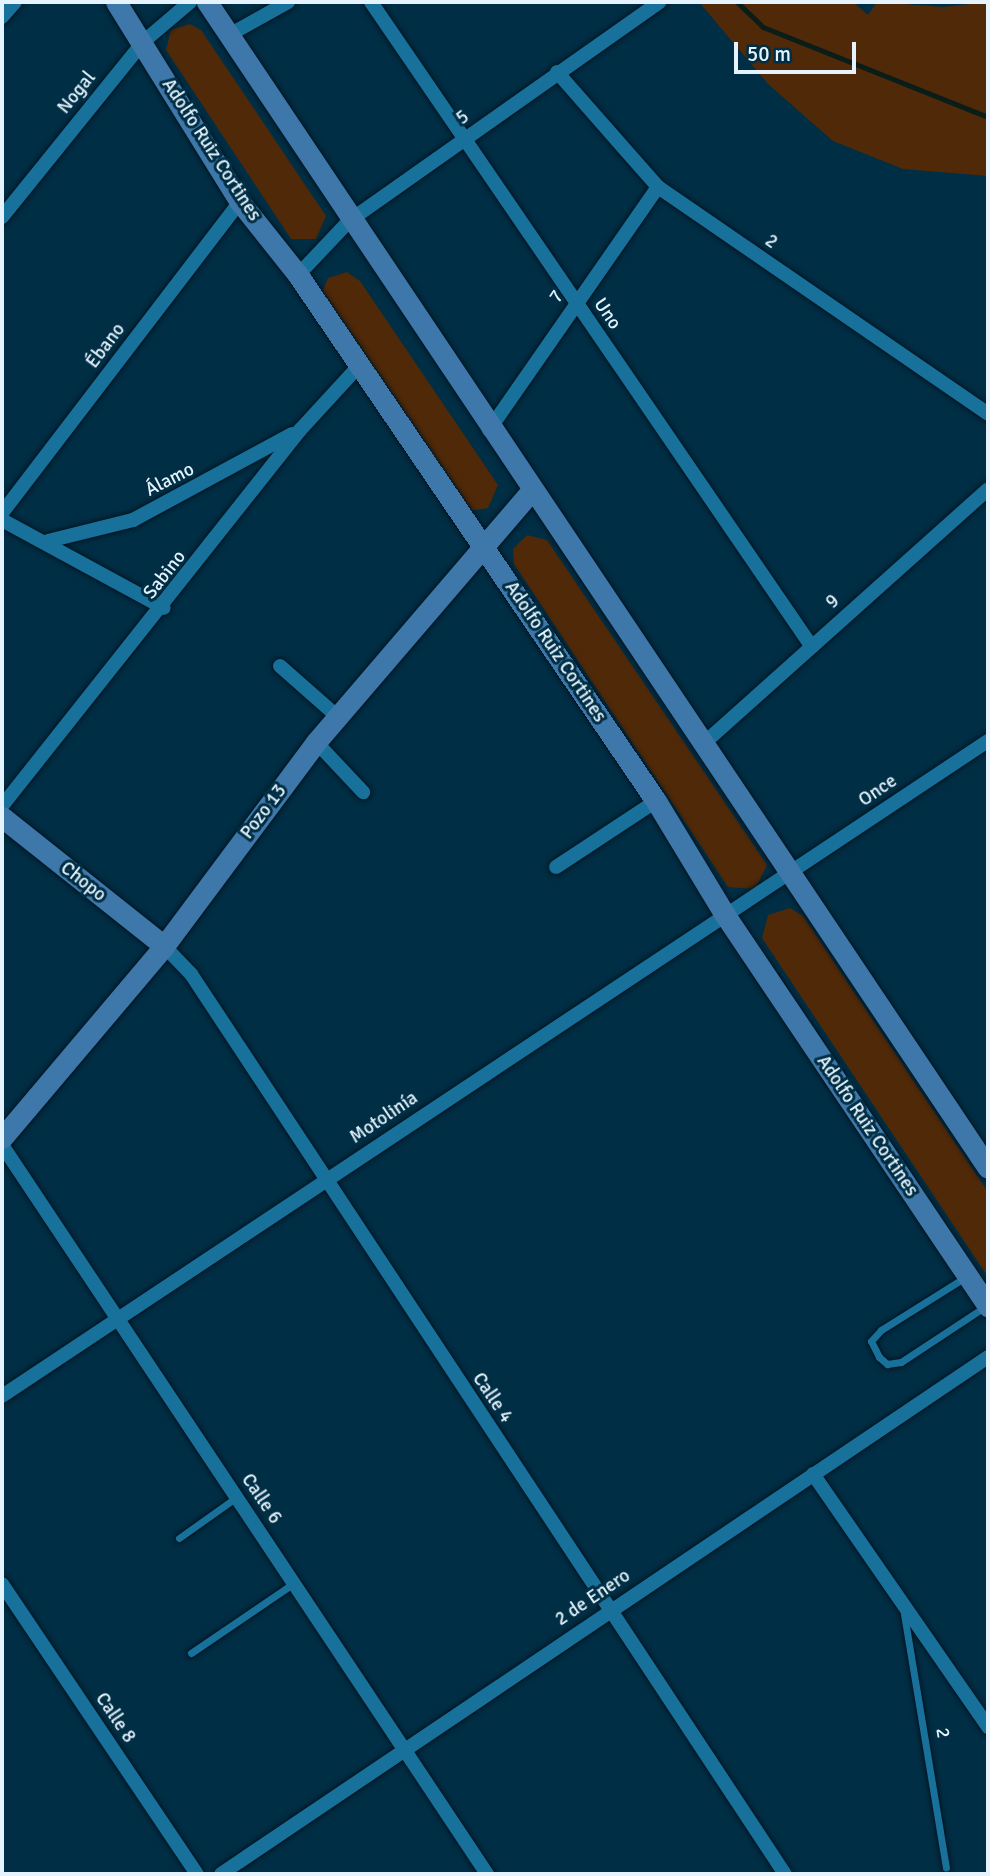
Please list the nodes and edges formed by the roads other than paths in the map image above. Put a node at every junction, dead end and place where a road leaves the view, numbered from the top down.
1 (15, 2) edge
2 (116, 2) edge
3 (190, 2) edge
4 (208, 2) edge
5 (288, 2) edge
6 (371, 2) edge
7 (660, 2) edge
8 (2, 17) edge
9 (229, 35) junction
10 (143, 42) junction
11 (557, 72) junction
12 (465, 141) junction
13 (658, 187) junction
14 (240, 202) junction
15 (2, 217) edge
16 (349, 221) junction
17 (298, 275) junction
18 (576, 303) junction
19 (358, 367) junction
20 (988, 414) edge
21 (300, 429) junction
22 (489, 430) junction
23 (988, 489) edge
24 (531, 491) junction
25 (2, 513) edge
26 (2, 520) edge
27 (48, 541) junction
28 (480, 544) junction
29 (164, 608) junction
30 (812, 647) junction
31 (280, 666) dead end
32 (337, 716) junction
33 (988, 741) edge
34 (316, 742) junction
35 (703, 744) junction
36 (363, 792) dead end
37 (656, 801) junction
38 (2, 806) edge
39 (2, 817) edge
40 (556, 867) dead end
41 (789, 873) junction
42 (725, 915) junction
43 (164, 946) junction
44 (2, 1138) edge
45 (2, 1145) edge
46 (988, 1168) edge
47 (324, 1181) junction
48 (967, 1276) junction
49 (988, 1306) edge
50 (118, 1322) junction
51 (988, 1357) edge
52 (2, 1396) edge
53 (813, 1474) junction
54 (237, 1497) junction
55 (180, 1538) dead end
56 (294, 1582) junction
57 (2, 1584) edge
58 (903, 1602) junction
59 (609, 1610) junction
60 (191, 1653) dead end
61 (988, 1727) edge
62 (404, 1753) junction
63 (946, 1868) dead end
64 (197, 1874) edge
65 (221, 1874) edge
66 (487, 1874) edge
67 (785, 1874) edge

1 - 8 street
2 - 10 main road, Adolfo Ruiz Cortines
3 - 10 street, Nogal
4 - 9 main road
5 - 9 street
6 - 12 street, Uno
7 - 11 street, 5
9 - 16 main road
10 - 14 main road, Adolfo Ruiz Cortines
10 - 15 street, Nogal
11 - 12 street, 5
11 - 13 street, 2
12 - 16 street, 5
12 - 18 street, Uno
13 - 18 street, 7
13 - 20 street, 2
14 - 17 main road, Adolfo Ruiz Cortines
14 - 25 street, Ébano
16 - 17 street, 5
16 - 22 main road
17 - 19 main road, Adolfo Ruiz Cortines
18 - 22 street, 7
18 - 30 street, Uno
19 - 21 street, Sabino
19 - 28 main road, Adolfo Ruiz Cortines
21 - 27 street, Álamo
21 - 29 street, Sabino
22 - 24 main road
23 - 30 street, 9
24 - 28 main road, Pozo 13
24 - 35 main road
26 - 27 street
27 - 29 street
28 - 32 main road, Pozo 13
28 - 37 main road, Adolfo Ruiz Cortines
29 - 38 street, Sabino
30 - 35 street, 9
31 - 32 street
32 - 34 main road, Pozo 13
33 - 41 street, Once
34 - 36 street
34 - 43 main road, Pozo 13
35 - 41 main road
37 - 40 street
37 - 42 main road, Adolfo Ruiz Cortines
39 - 43 main road, Chopo
41 - 42 street, Motolinía
41 - 46 main road
42 - 47 street, Motolinía
42 - 48 main road, Adolfo Ruiz Cortines
43 - 44 main road, Pozo 13
43 - 47 street, Calle 4
45 - 50 street, Calle 6
47 - 50 street, Motolinía
47 - 59 street, Calle 4
48 - 49 main road, Adolfo Ruiz Cortines
48 - 49 lane
50 - 52 street, Motolinía
50 - 54 street, Calle 6
51 - 53 street, 2 de Enero
53 - 58 street, 2
53 - 59 street, 2 de Enero
54 - 55 lane
54 - 56 street, Calle 6
56 - 60 lane
56 - 62 street, Calle 6
57 - 64 street, Calle 8
58 - 61 street, 2
58 - 63 lane, 2
59 - 62 street, 2 de Enero
59 - 67 street, Calle 4
62 - 65 street, 2 de Enero
62 - 66 street, Calle 6

